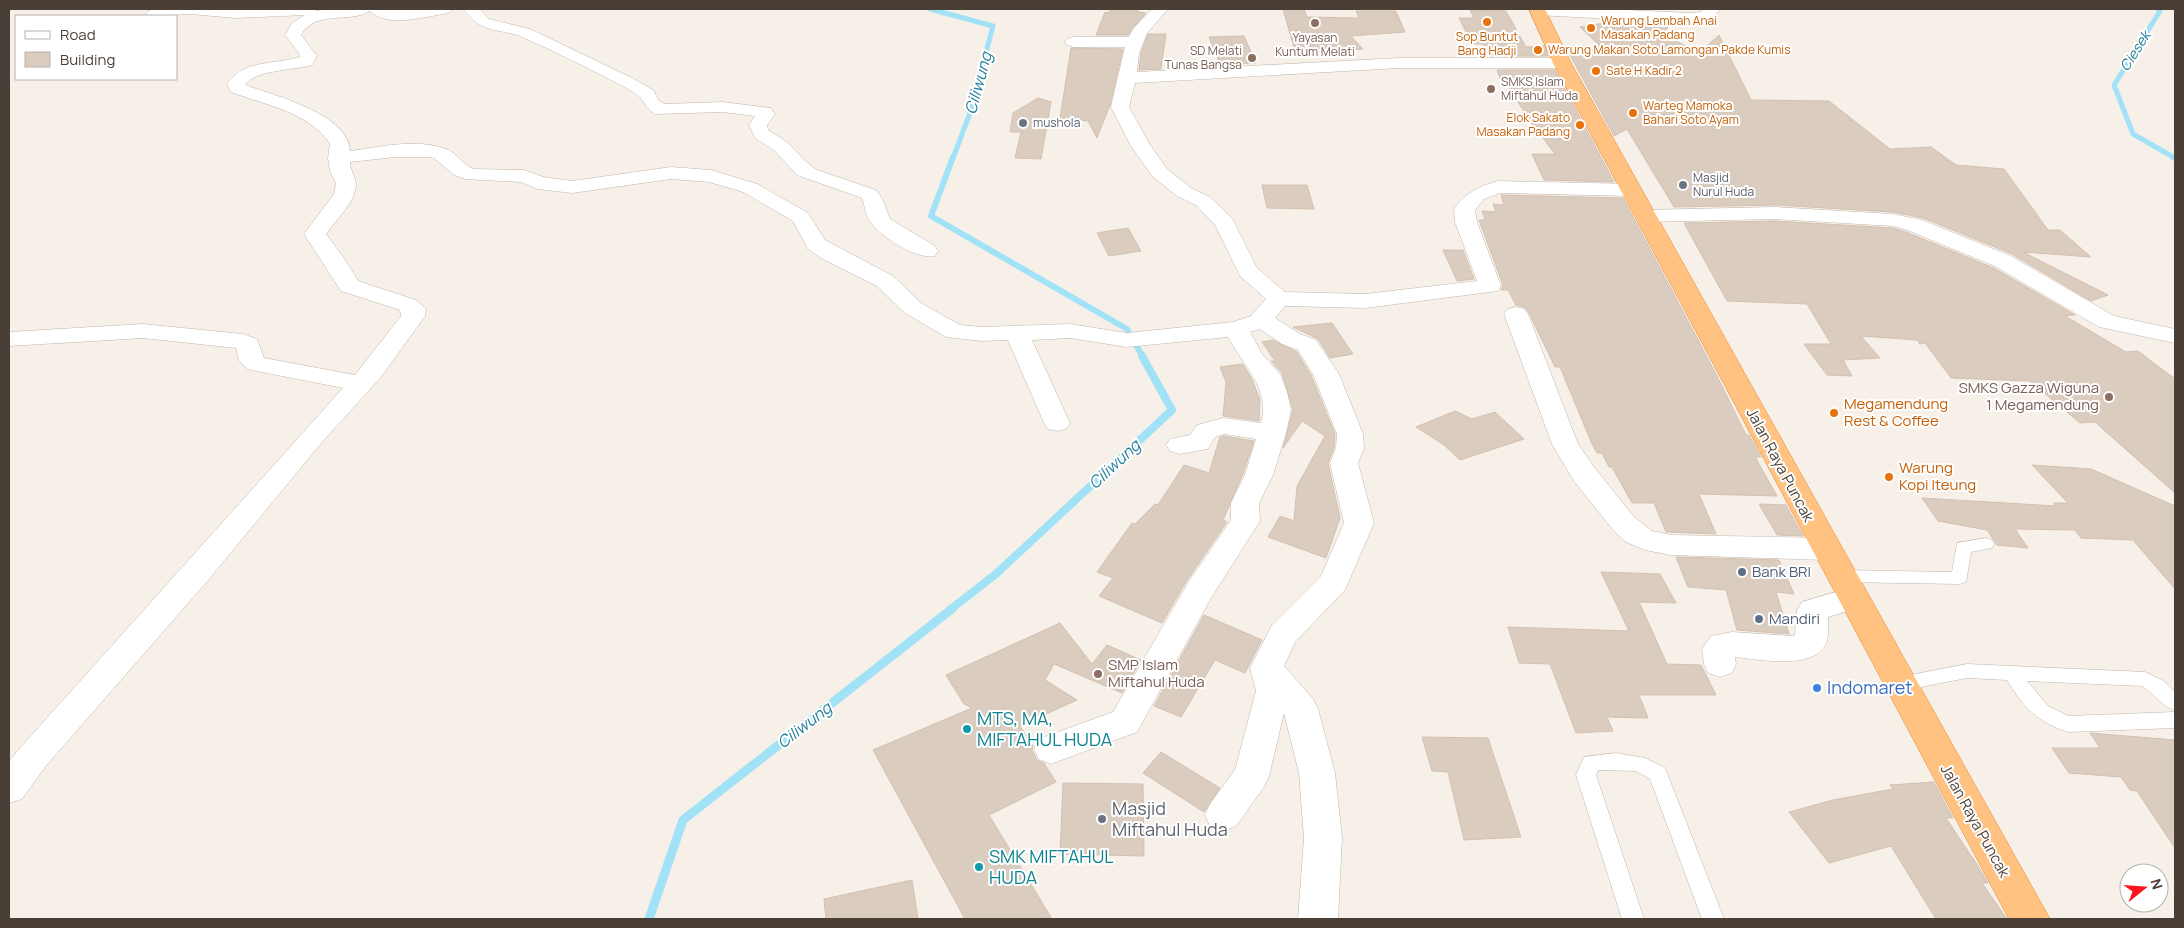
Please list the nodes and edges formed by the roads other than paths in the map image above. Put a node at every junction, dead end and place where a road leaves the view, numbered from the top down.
1 (363, 9) edge
2 (376, 9) edge
3 (444, 9) edge
4 (472, 9) edge
5 (1160, 9) edge
6 (1712, 9) edge
7 (1537, 10) edge
8 (1579, 10) edge
9 (310, 11) edge
10 (154, 14) dead end
11 (1074, 42) dead end
12 (1136, 42) junction
13 (1562, 63) junction
14 (1127, 78) junction
15 (338, 158) junction
16 (1631, 190) junction
17 (1646, 216) junction
18 (927, 251) dead end
19 (1516, 314) dead end
20 (1259, 315) junction
21 (2107, 322) junction
22 (1017, 334) junction
23 (2175, 336) edge
24 (9, 339) edge
25 (2175, 357) edge
26 (360, 384) junction
27 (1058, 423) dead end
28 (1273, 433) junction
29 (1180, 445) dead end
30 (1986, 544) dead end
31 (1826, 549) junction
32 (1847, 587) junction
33 (1720, 664) dead end
34 (1266, 668) junction
35 (2013, 674) junction
36 (1900, 684) junction
37 (2175, 703) edge
38 (2175, 720) edge
39 (1051, 749) dead end
40 (9, 788) edge
41 (1223, 815) dead end
42 (1318, 919) edge
43 (1633, 919) edge
44 (1713, 919) edge
45 (2030, 919) edge

1 - 9 street
2 - 3 street
4 - 18 street
5 - 12 street
6 - 8 street
7 - 8 street
7 - 13 highway, Jalan Raya Puncak
9 - 10 street
9 - 15 street
11 - 12 street
12 - 14 street
13 - 14 street
13 - 16 highway, Jalan Raya Puncak
14 - 20 street
15 - 22 street
15 - 26 street
16 - 17 highway, Jalan Raya Puncak
16 - 20 street
17 - 21 street
17 - 31 highway, Jalan Raya Puncak
19 - 31 street
20 - 22 street
20 - 28 street
20 - 34 street
21 - 23 street
21 - 25 street
22 - 27 street
24 - 26 street
26 - 40 street
28 - 29 street
28 - 39 street
30 - 32 lane
31 - 32 highway, Jalan Raya Puncak
32 - 33 street
32 - 36 highway, Jalan Raya Puncak
34 - 41 street
34 - 42 street
35 - 36 lane
35 - 37 lane
35 - 38 lane
36 - 45 highway, Jalan Raya Puncak
43 - 44 lane

